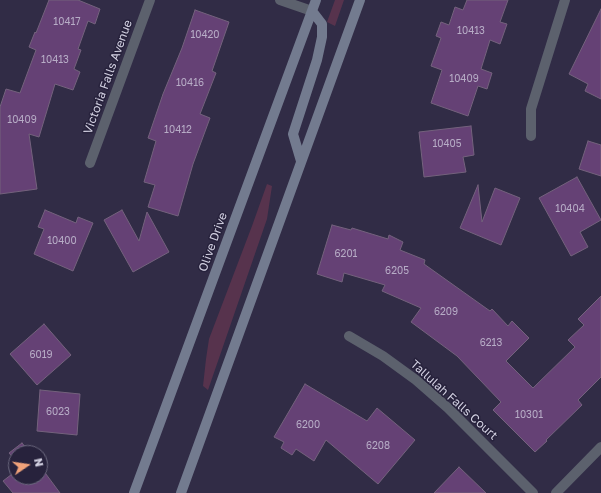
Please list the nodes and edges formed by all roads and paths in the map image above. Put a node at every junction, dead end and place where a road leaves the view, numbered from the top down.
1 (150, 0) edge
2 (280, 0) edge
3 (316, 0) edge
4 (360, 0) edge
5 (565, 0) edge
6 (312, 11) junction
7 (531, 136) dead end
8 (301, 161) junction
9 (90, 163) dead end
10 (349, 336) dead end
11 (601, 447) edge
12 (134, 493) edge
13 (181, 493) edge
14 (533, 493) edge
15 (556, 493) edge

1 - 9 street, Victoria Falls Avenue
2 - 6 street
3 - 6 main road, Olive Drive
4 - 8 main road
5 - 7 street
6 - 8 main road
6 - 12 main road, Olive Drive
8 - 13 main road
10 - 14 street, Tallulah Falls Court
11 - 15 street

